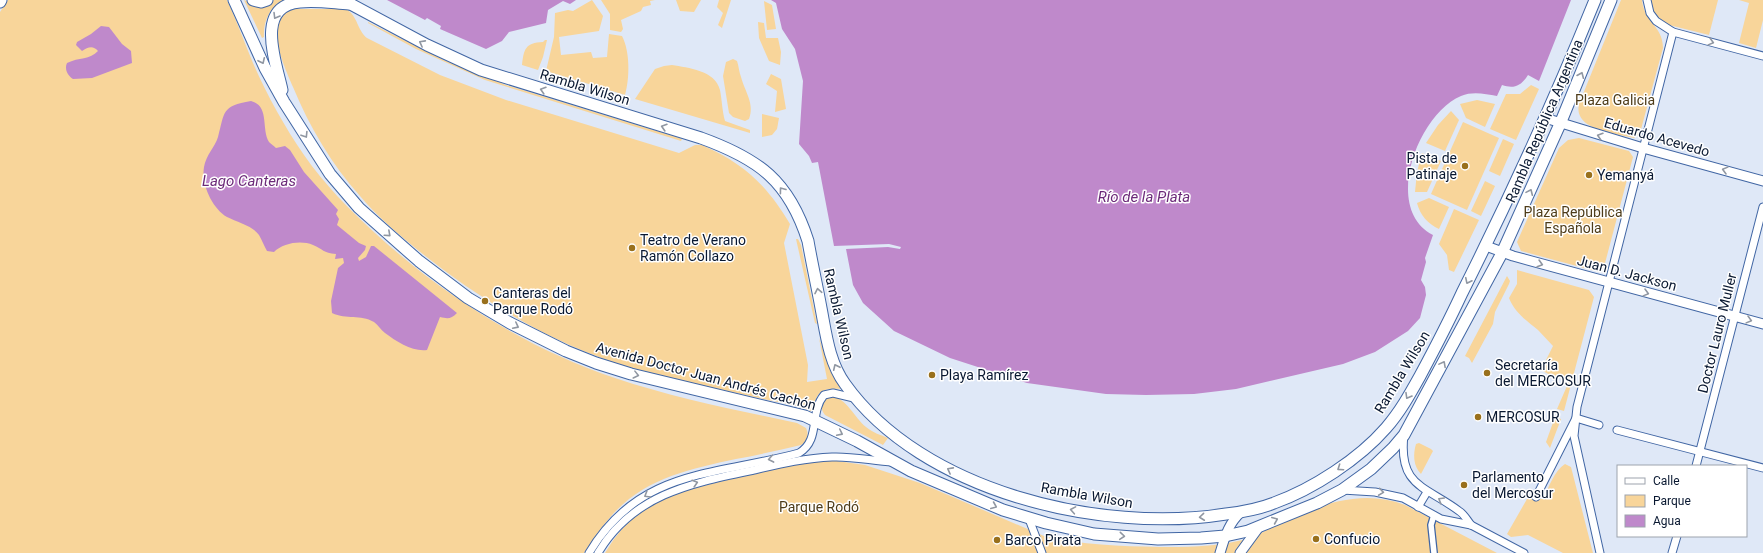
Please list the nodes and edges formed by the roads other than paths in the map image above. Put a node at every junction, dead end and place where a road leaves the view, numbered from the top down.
1 (234, 0) edge
2 (253, 0) edge
3 (267, 0) edge
4 (1595, 0) edge
5 (1611, 0) edge
6 (1647, 0) edge
7 (347, 2) edge
8 (1673, 32) junction
9 (1763, 56) edge
10 (284, 102) junction
11 (1544, 118) junction
12 (1560, 124) junction
13 (1643, 148) junction
14 (1763, 180) edge
15 (1763, 207) edge
16 (1486, 246) junction
17 (1502, 253) junction
18 (1608, 283) junction
19 (1735, 316) junction
20 (1763, 324) edge
21 (858, 399) junction
22 (1576, 418) junction
23 (815, 421) junction
24 (1599, 425) dead end
25 (1617, 430) dead end
26 (1404, 435) junction
27 (1700, 452) junction
28 (895, 462) junction
29 (1696, 465) edge
30 (1763, 468) edge
31 (1342, 490) junction
32 (1428, 492) junction
33 (1536, 497) dead end
34 (1418, 507) junction
35 (1241, 512) junction
36 (1434, 515) junction
37 (1029, 519) junction
38 (1471, 525) junction
39 (1259, 527) junction
40 (1225, 536) junction
41 (1676, 537) edge
42 (589, 553) edge
43 (598, 553) edge
44 (1042, 553) edge
45 (1220, 553) edge
46 (1240, 553) edge
47 (1434, 553) edge
48 (1524, 553) edge
49 (1600, 553) edge
50 (1672, 553) edge

1 -> 10 main road, Avenida Doctor Juan Andrés Cachón
2 - 3 main road
4 - 11 main road, Rambla República Argentina
12 -> 5 main road, Rambla República Argentina
6 - 8 street
7 -> 10 main road
21 -> 7 main road, Rambla Wilson
8 -> 9 street
8 - 13 street
10 -> 23 main road, Avenida Doctor Juan Andrés Cachón
11 - 12 street, Eduardo Acevedo
11 - 16 main road, Rambla República Argentina
13 -> 12 street, Eduardo Acevedo
17 -> 12 main road, Rambla República Argentina
14 -> 13 street, Eduardo Acevedo
13 - 18 street
15 - 19 street, Doctor Lauro Muller
16 - 17 street, Juan D. Jackson
16 -> 35 main road, Rambla Wilson
17 -> 18 street, Juan D. Jackson
26 -> 17 main road
18 -> 19 street, Juan D. Jackson
18 - 22 street
19 -> 20 street, Juan D. Jackson
19 - 27 street, Doctor Lauro Muller
21 - 23 street
35 -> 21 main road, Rambla Wilson
22 - 24 street
22 - 33 street
22 - 49 street
23 -> 28 main road, Avenida Doctor Juan Andrés Cachón
23 -> 42 street
25 - 27 street
26 - 31 main road
26 - 32 street
27 - 29 street, Doctor Lauro Muller
27 - 30 street
28 -> 37 main road
43 -> 28 street
31 -> 34 street
39 -> 31 main road
32 - 34 street
38 -> 32 street
34 - 36 street
35 - 40 street
36 - 38 street
36 - 47 street
37 -> 40 main road
37 - 44 street
38 - 48 street
39 - 40 main road
39 - 46 street
40 - 45 street
41 - 50 street

